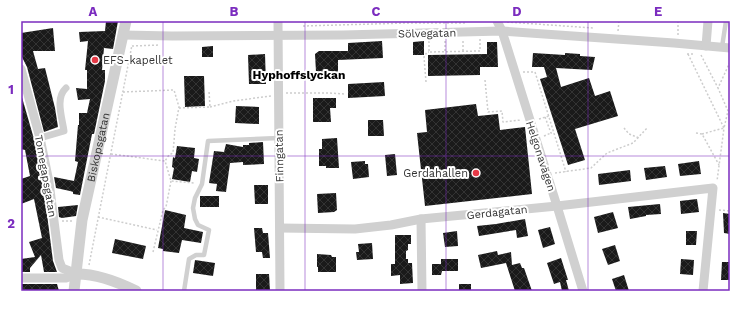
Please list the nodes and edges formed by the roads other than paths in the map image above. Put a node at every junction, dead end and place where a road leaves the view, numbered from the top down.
1 (126, 21) edge
2 (278, 21) edge
3 (497, 21) edge
4 (708, 21) edge
5 (726, 21) edge
6 (502, 32) junction
7 (278, 34) junction
8 (123, 35) junction
9 (706, 46) junction
10 (726, 48) edge
11 (21, 69) edge
12 (66, 88) dead end
13 (40, 138) junction
14 (279, 138) junction
15 (557, 206) junction
16 (421, 219) junction
17 (280, 228) junction
18 (82, 274) junction
19 (21, 278) edge
20 (74, 291) edge
21 (136, 291) edge
22 (184, 291) edge
23 (280, 291) edge
24 (422, 291) edge
25 (583, 291) edge
26 (703, 291) edge

1 - 8 street, Biskopsgatan
2 - 7 street, Finngatan
3 - 6 street, Helgonavägen
4 - 9 street
5 - 10 lane
6 - 7 street, Sölvegatan
6 - 9 street, Sölvegatan
6 - 15 street, Helgonavägen
7 - 8 street, Sölvegatan
7 - 14 street, Finngatan
8 - 18 street, Biskopsgatan
9 - 10 street, Sölvegatan
11 - 13 street, Tomegapsgatan
12 - 13 street
13 - 18 street, Tomegapsgatan
14 - 17 street, Finngatan
14 - 22 lane
15 - 16 street, Gerdagatan
15 - 25 street, Helgonavägen
15 - 26 street, Gerdagatan
16 - 17 street, Gerdagatan
16 - 24 street
17 - 23 street, Finngatan
18 - 19 street
18 - 20 street, Biskopsgatan
18 - 21 street

